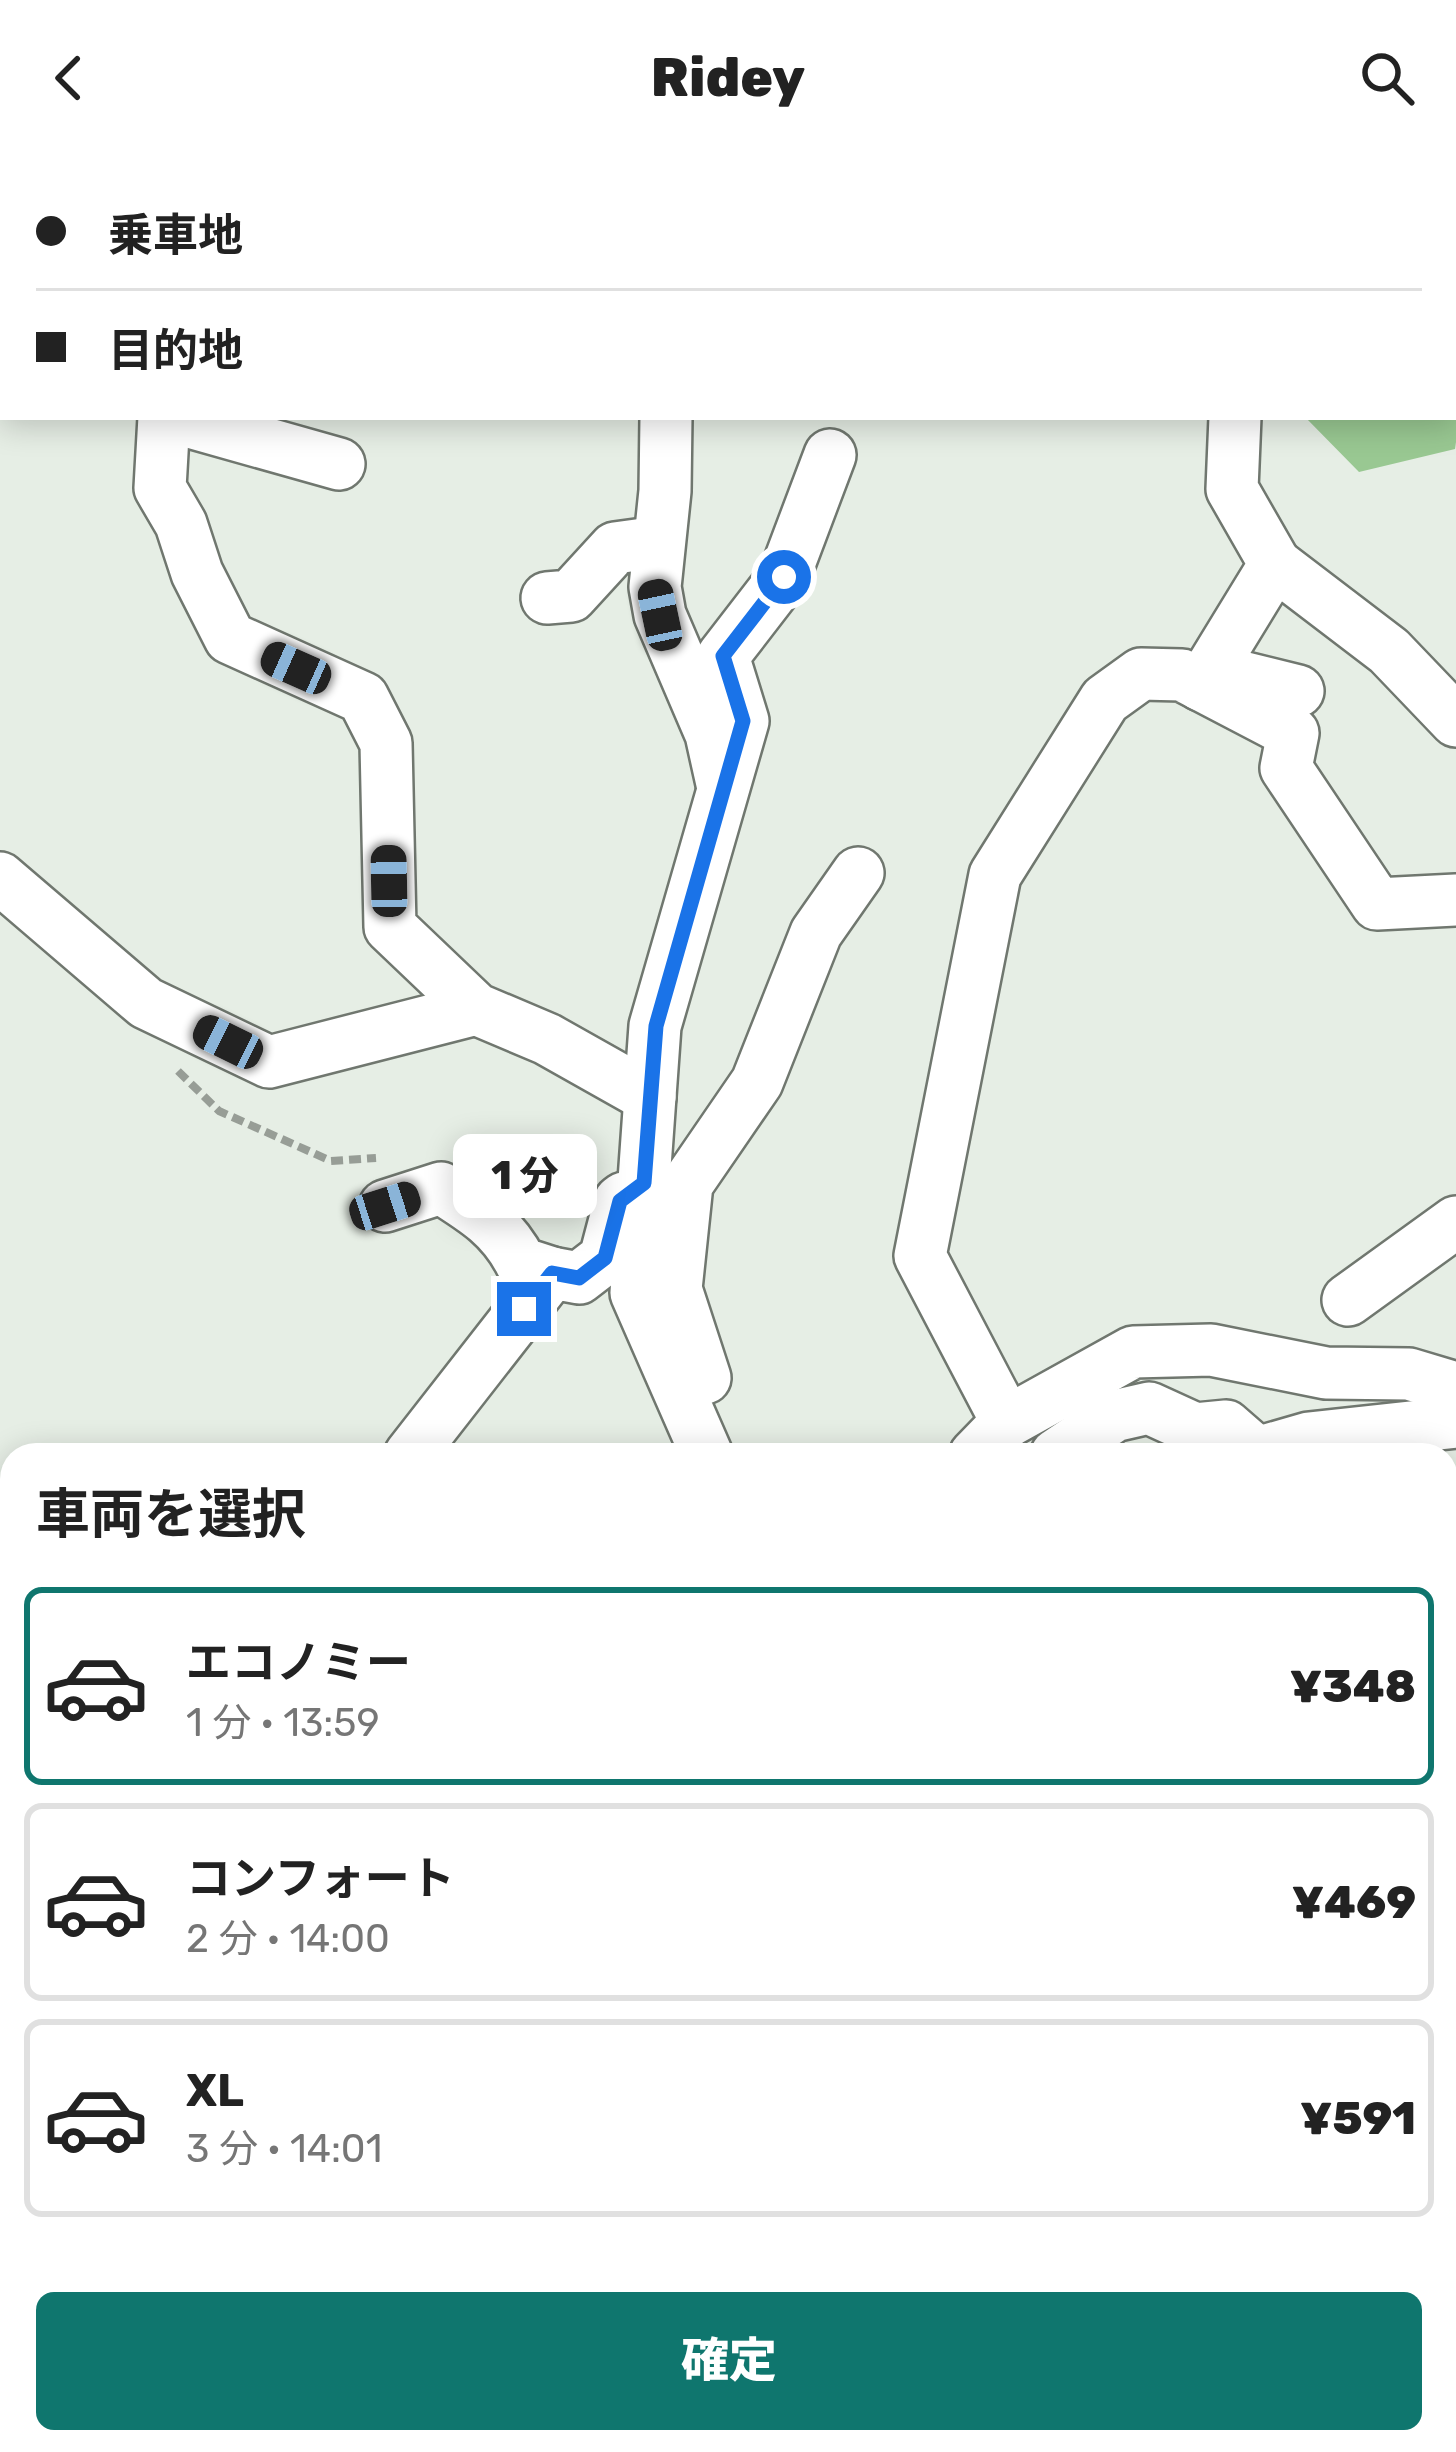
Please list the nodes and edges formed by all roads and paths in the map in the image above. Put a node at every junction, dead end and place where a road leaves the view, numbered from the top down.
1 (168, 420) edge
2 (179, 420) edge
3 (666, 420) edge
4 (1235, 420) edge
5 (830, 455) dead end
6 (339, 464) dead end
7 (659, 542) junction
8 (1275, 564) junction
9 (1368, 587) dead end
10 (547, 598) dead end
11 (1206, 677) junction
12 (1298, 691) dead end
13 (1456, 721) edge
14 (724, 791) junction
15 (859, 873) dead end
16 (0, 878) edge
17 (1456, 900) edge
18 (476, 1009) junction
19 (650, 1097) junction
20 (644, 1183) junction
21 (385, 1206) dead end
22 (1456, 1222) edge
23 (552, 1273) junction
24 (1348, 1300) dead end
25 (1456, 1388) edge
26 (685, 1404) junction
27 (1456, 1422) edge
28 (1001, 1440) edge
29 (419, 1443) edge
30 (702, 1443) edge
31 (1073, 1443) edge
32 (1242, 1443) edge
33 (1292, 1443) edge

1 - 18 street
2 - 6 street
3 - 7 street
4 - 8 street
5 - 14 street
7 - 10 street
7 - 14 street
8 - 9 street
8 - 11 street
8 - 13 street
11 - 12 street
11 - 17 street
11 - 28 street
14 - 19 street
15 - 26 street
16 - 18 street
18 - 19 street
19 - 20 street
20 - 23 street
20 - 26 street
21 - 23 street
22 - 24 street
23 - 29 street
25 - 28 street
26 - 30 street
27 - 33 street
31 - 32 street

